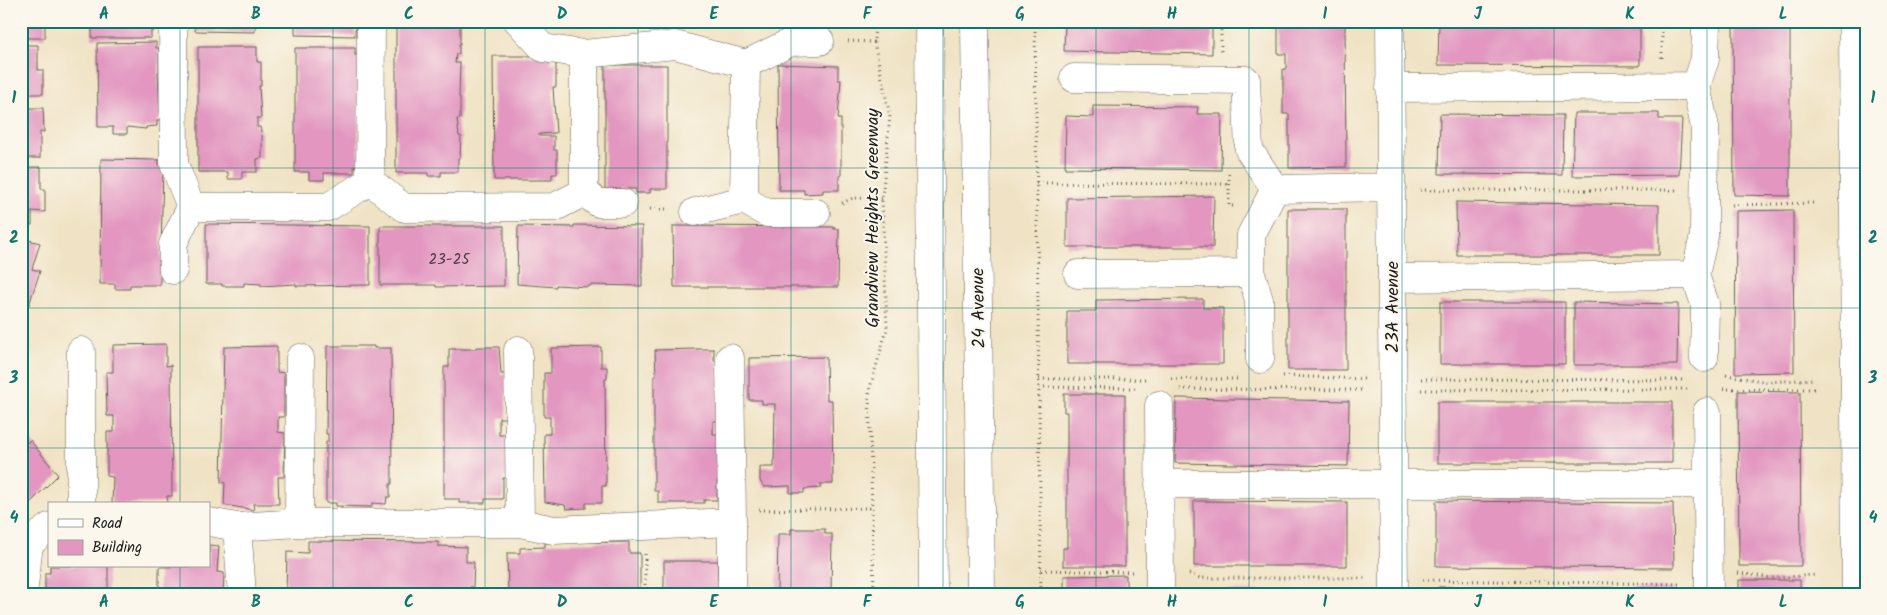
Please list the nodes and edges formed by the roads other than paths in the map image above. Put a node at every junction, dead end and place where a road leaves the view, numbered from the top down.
1 (173, 21) edge
2 (372, 21) edge
3 (518, 21) edge
4 (929, 21) edge
5 (976, 21) edge
6 (1390, 21) edge
7 (1853, 21) edge
8 (1706, 26) dead end
9 (820, 41) dead end
10 (584, 54) junction
11 (746, 64) junction
12 (1074, 78) dead end
13 (1696, 86) junction
14 (1390, 88) junction
15 (370, 181) junction
16 (1392, 187) junction
17 (1275, 189) junction
18 (584, 192) junction
19 (744, 200) junction
20 (623, 203) road end
21 (191, 207) junction
22 (696, 212) road end
23 (816, 213) road end
24 (173, 270) dead end
25 (1251, 273) junction
26 (1078, 274) dead end
27 (1695, 275) junction
28 (1392, 278) junction
29 (518, 350) dead end
30 (82, 351) dead end
31 (300, 358) dead end
32 (730, 358) dead end
33 (1712, 367) road end
34 (1260, 371) road end
35 (1158, 394) road end
36 (1707, 396) road end
37 (1159, 484) junction
38 (1706, 484) junction
39 (1394, 485) junction
40 (81, 502) edge
41 (731, 516) junction
42 (210, 522) edge
43 (299, 523) junction
44 (520, 523) junction
45 (237, 527) junction
46 (48, 528) edge
47 (1160, 583) edge
48 (1709, 584) edge
49 (23, 594) edge
50 (242, 594) edge
51 (732, 594) edge
52 (933, 594) edge
53 (981, 594) edge
54 (1394, 594) edge
55 (1856, 594) edge

1 - 21 street
2 - 15 street
3 - 10 street
4 - 52 street
5 - 53 street, 24 Avenue
6 - 14 street, 23A Avenue
7 - 55 street
8 - 13 street
9 - 11 street
10 - 11 street
10 - 18 street
11 - 19 street
12 - 17 street
13 - 14 street
13 - 27 street
14 - 16 street, 23A Avenue
15 - 18 street
15 - 21 street
16 - 17 street
16 - 28 street, 23A Avenue
17 - 25 street
18 - 20 street
19 - 22 street
19 - 23 street
21 - 24 street
25 - 26 street
25 - 34 street
27 - 28 street
27 - 33 street
28 - 39 street, 23A Avenue
29 - 44 street
30 - 40 street
31 - 43 street
32 - 41 street
35 - 37 street
36 - 38 street
37 - 39 street
37 - 47 street
38 - 39 street
38 - 48 street
39 - 54 street, 23A Avenue
41 - 44 street
41 - 51 street
42 - 45 street
43 - 44 street
43 - 45 street
45 - 50 street
46 - 49 street

